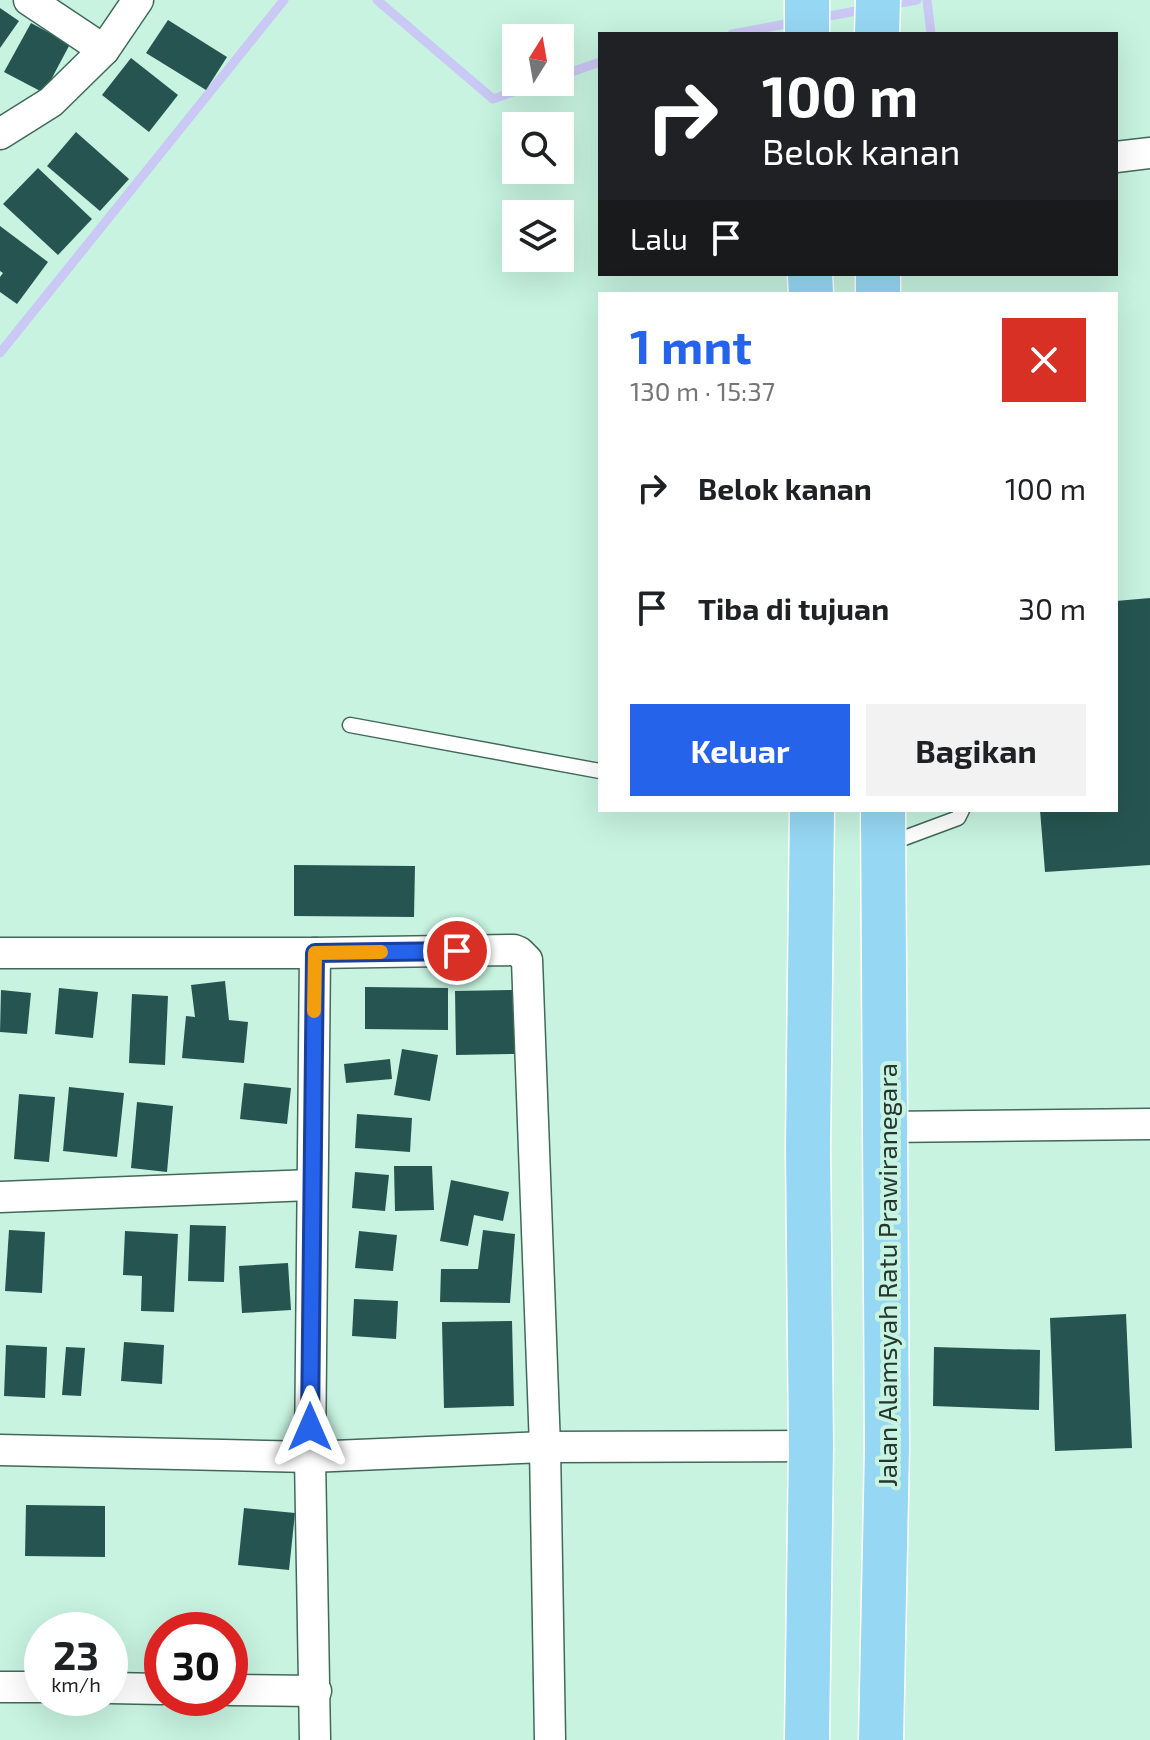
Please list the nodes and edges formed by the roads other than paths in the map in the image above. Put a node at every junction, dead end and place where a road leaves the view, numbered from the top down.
1 (29, 0) edge
2 (138, 0) edge
3 (104, 50) junction
4 (0, 134) edge
5 (1150, 153) edge
6 (1118, 157) edge
7 (350, 725) dead end
8 (598, 771) edge
9 (812, 812) edge
10 (961, 812) edge
11 (883, 828) edge
12 (0, 953) edge
13 (315, 953) junction
14 (1150, 1124) edge
15 (886, 1127) junction
16 (311, 1185) junction
17 (0, 1197) edge
18 (811, 1446) junction
19 (545, 1447) junction
20 (0, 1450) edge
21 (310, 1457) junction
22 (0, 1687) edge
23 (24, 1687) edge
24 (248, 1690) edge
25 (316, 1691) junction
26 (315, 1740) edge
27 (550, 1740) edge
28 (807, 1740) edge
29 (881, 1740) edge

1 - 3 street
2 - 3 street
3 - 4 street
5 - 6 street
7 - 8 lane
9 - 18 highway
10 - 11 lane
11 - 15 highway, Jalan Alamsyah Ratu Prawiranegara
12 - 13 street
13 - 16 street
13 - 19 street
14 - 15 street
15 - 29 highway, Jalan Alamsyah Ratu Prawiranegara
16 - 17 street
16 - 21 street
18 - 19 street
18 - 28 highway
19 - 21 street
19 - 27 street
20 - 21 street
21 - 25 street
22 - 23 street
24 - 25 street
25 - 26 street

